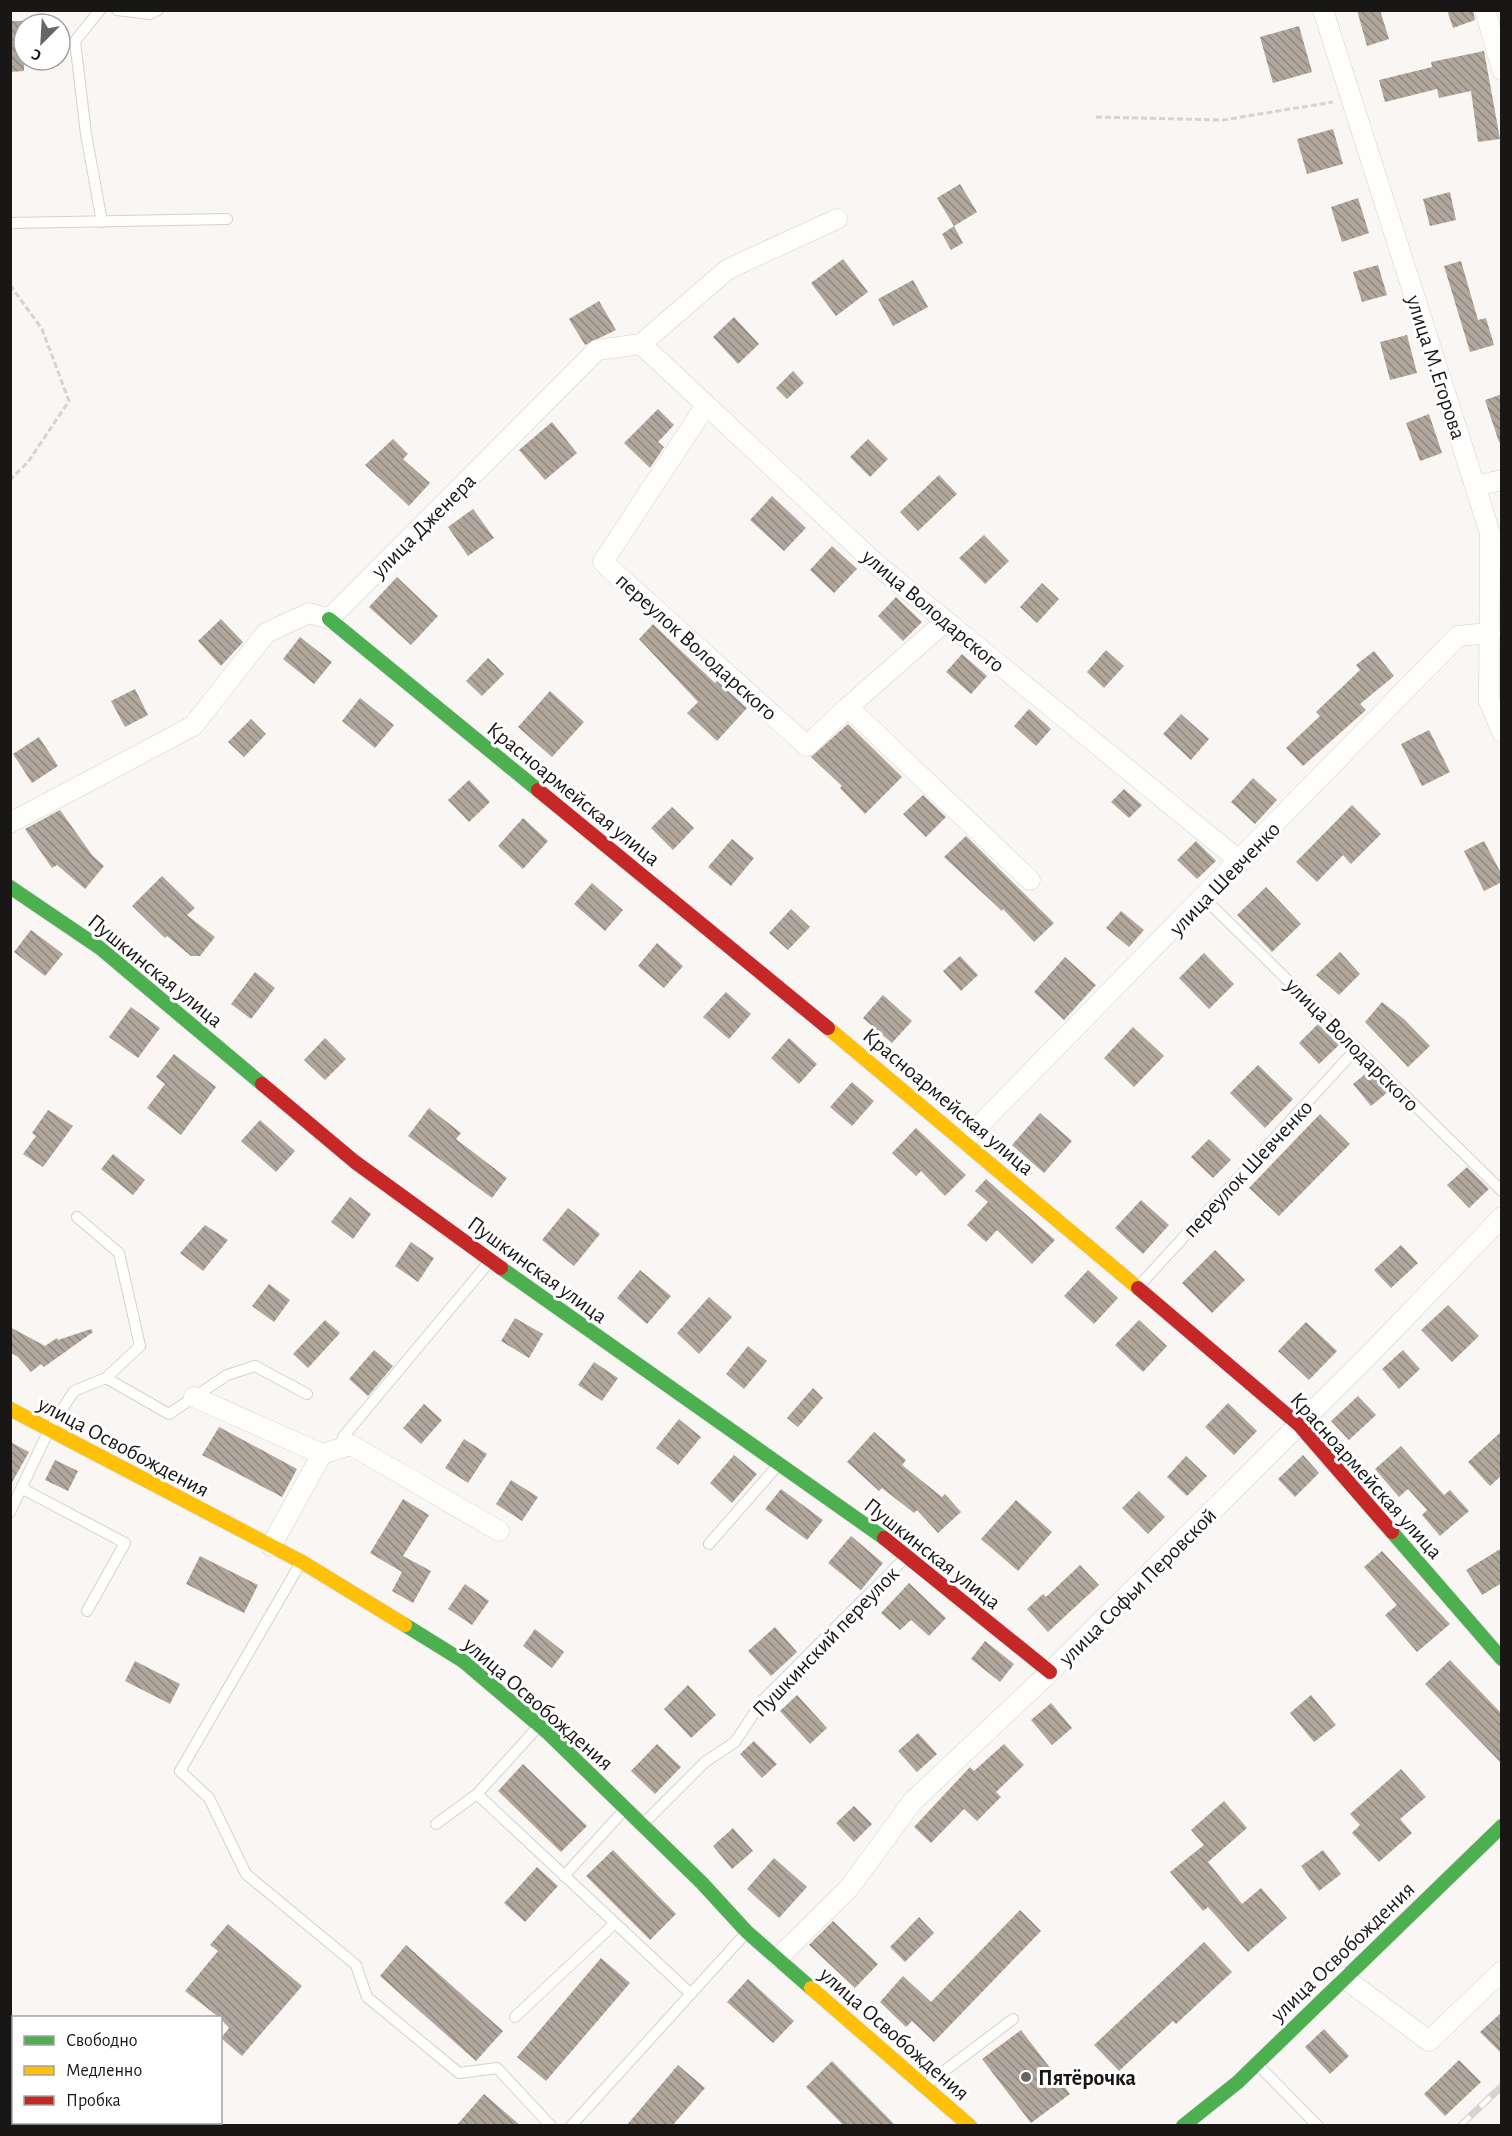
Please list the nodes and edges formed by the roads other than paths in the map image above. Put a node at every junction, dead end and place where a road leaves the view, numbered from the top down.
1 (100, 10) edge
2 (117, 10) edge
3 (158, 10) edge
4 (1485, 10) edge
5 (1325, 11) edge
6 (1502, 70) edge
7 (227, 219) dead end
8 (837, 219) dead end
9 (102, 222) junction
10 (10, 223) edge
11 (641, 344) junction
12 (706, 405) junction
13 (1502, 480) edge
14 (1475, 486) junction
15 (329, 619) junction
16 (946, 621) junction
17 (1490, 633) junction
18 (848, 706) junction
19 (1502, 732) edge
20 (10, 823) edge
21 (1240, 861) junction
22 (1030, 880) dead end
23 (10, 886) edge
24 (1204, 898) junction
25 (1357, 1048) junction
26 (965, 1140) junction
27 (1502, 1191) edge
28 (77, 1217) dead end
29 (1502, 1217) edge
30 (490, 1260) junction
31 (1137, 1287) junction
32 (106, 1378) junction
33 (307, 1394) dead end
34 (194, 1397) junction
35 (10, 1409) edge
36 (1299, 1425) junction
37 (49, 1430) junction
38 (331, 1451) junction
39 (778, 1464) junction
40 (23, 1489) junction
41 (10, 1512) edge
42 (499, 1531) dead end
43 (710, 1544) dead end
44 (271, 1546) junction
45 (906, 1556) junction
46 (302, 1562) junction
47 (87, 1611) dead end
48 (1502, 1659) edge
49 (1050, 1672) junction
50 (539, 1725) junction
51 (477, 1794) junction
52 (626, 1808) junction
53 (436, 1824) dead end
54 (642, 1825) junction
55 (1499, 1833) edge
56 (564, 1876) junction
57 (615, 1923) junction
58 (747, 1932) junction
59 (778, 1958) junction
60 (1502, 1971) edge
61 (1344, 1978) junction
62 (691, 1994) junction
63 (515, 2017) dead end
64 (1013, 2019) dead end
65 (1256, 2064) junction
66 (923, 2086) junction
67 (551, 2126) edge
68 (571, 2126) edge
69 (970, 2126) edge
70 (1183, 2126) edge
71 (1318, 2126) edge

1 - 9 lane
2 - 3 lane
4 - 6 street
5 - 14 street, улица М.Егорова
7 - 9 lane
8 - 11 street
9 - 10 lane
11 - 12 street, улица Володарского
11 - 15 street, улица Дженера
12 - 16 street, улица Володарского
12 - 18 street, переулок Володарского
13 - 14 street
14 - 17 street, улица М.Егорова
15 - 20 street
15 - 26 street, Красноармейская улица
16 - 18 street, переулок Володарского
16 - 21 street, улица Володарского
17 - 19 street, улица М.Егорова
17 - 21 street, улица Шевченко
18 - 22 street
21 - 24 street, улица Шевченко
23 - 30 street, Пушкинская улица
24 - 25 lane, улица Володарского
24 - 26 street, улица Шевченко
25 - 27 lane, улица Володарского
25 - 31 lane, переулок Шевченко
26 - 31 street, Красноармейская улица
28 - 32 lane
29 - 36 street, улица Софьи Перовской
30 - 38 lane
30 - 39 street, Пушкинская улица
31 - 36 street, Красноармейская улица
32 - 34 lane
32 - 37 lane
33 - 34 lane
34 - 38 street
35 - 37 street, улица Освобождения
36 - 48 street, Красноармейская улица
36 - 49 street, улица Софьи Перовской
37 - 40 lane
37 - 44 street, улица Освобождения
38 - 42 street
38 - 44 street
39 - 43 lane
39 - 45 street, Пушкинская улица
40 - 41 lane
40 - 47 lane
44 - 46 street, улица Освобождения
45 - 49 street, Пушкинская улица
45 - 54 lane, Пушкинский переулок
46 - 50 street, улица Освобождения
46 - 67 lane
49 - 59 street, улица Софьи Перовской
50 - 51 lane
50 - 52 street, улица Освобождения
51 - 53 lane
51 - 56 lane
52 - 54 street, улица Освобождения
52 - 56 lane
54 - 58 street, улица Освобождения
55 - 61 street, улица Освобождения
56 - 57 lane
57 - 62 lane
57 - 63 lane
58 - 59 street, улица Освобождения
58 - 62 lane
59 - 66 street, улица Освобождения
60 - 61 street
61 - 65 street, улица Освобождения
62 - 68 lane
64 - 66 lane
65 - 70 street, улица Освобождения
65 - 71 lane
66 - 69 street, улица Освобождения

